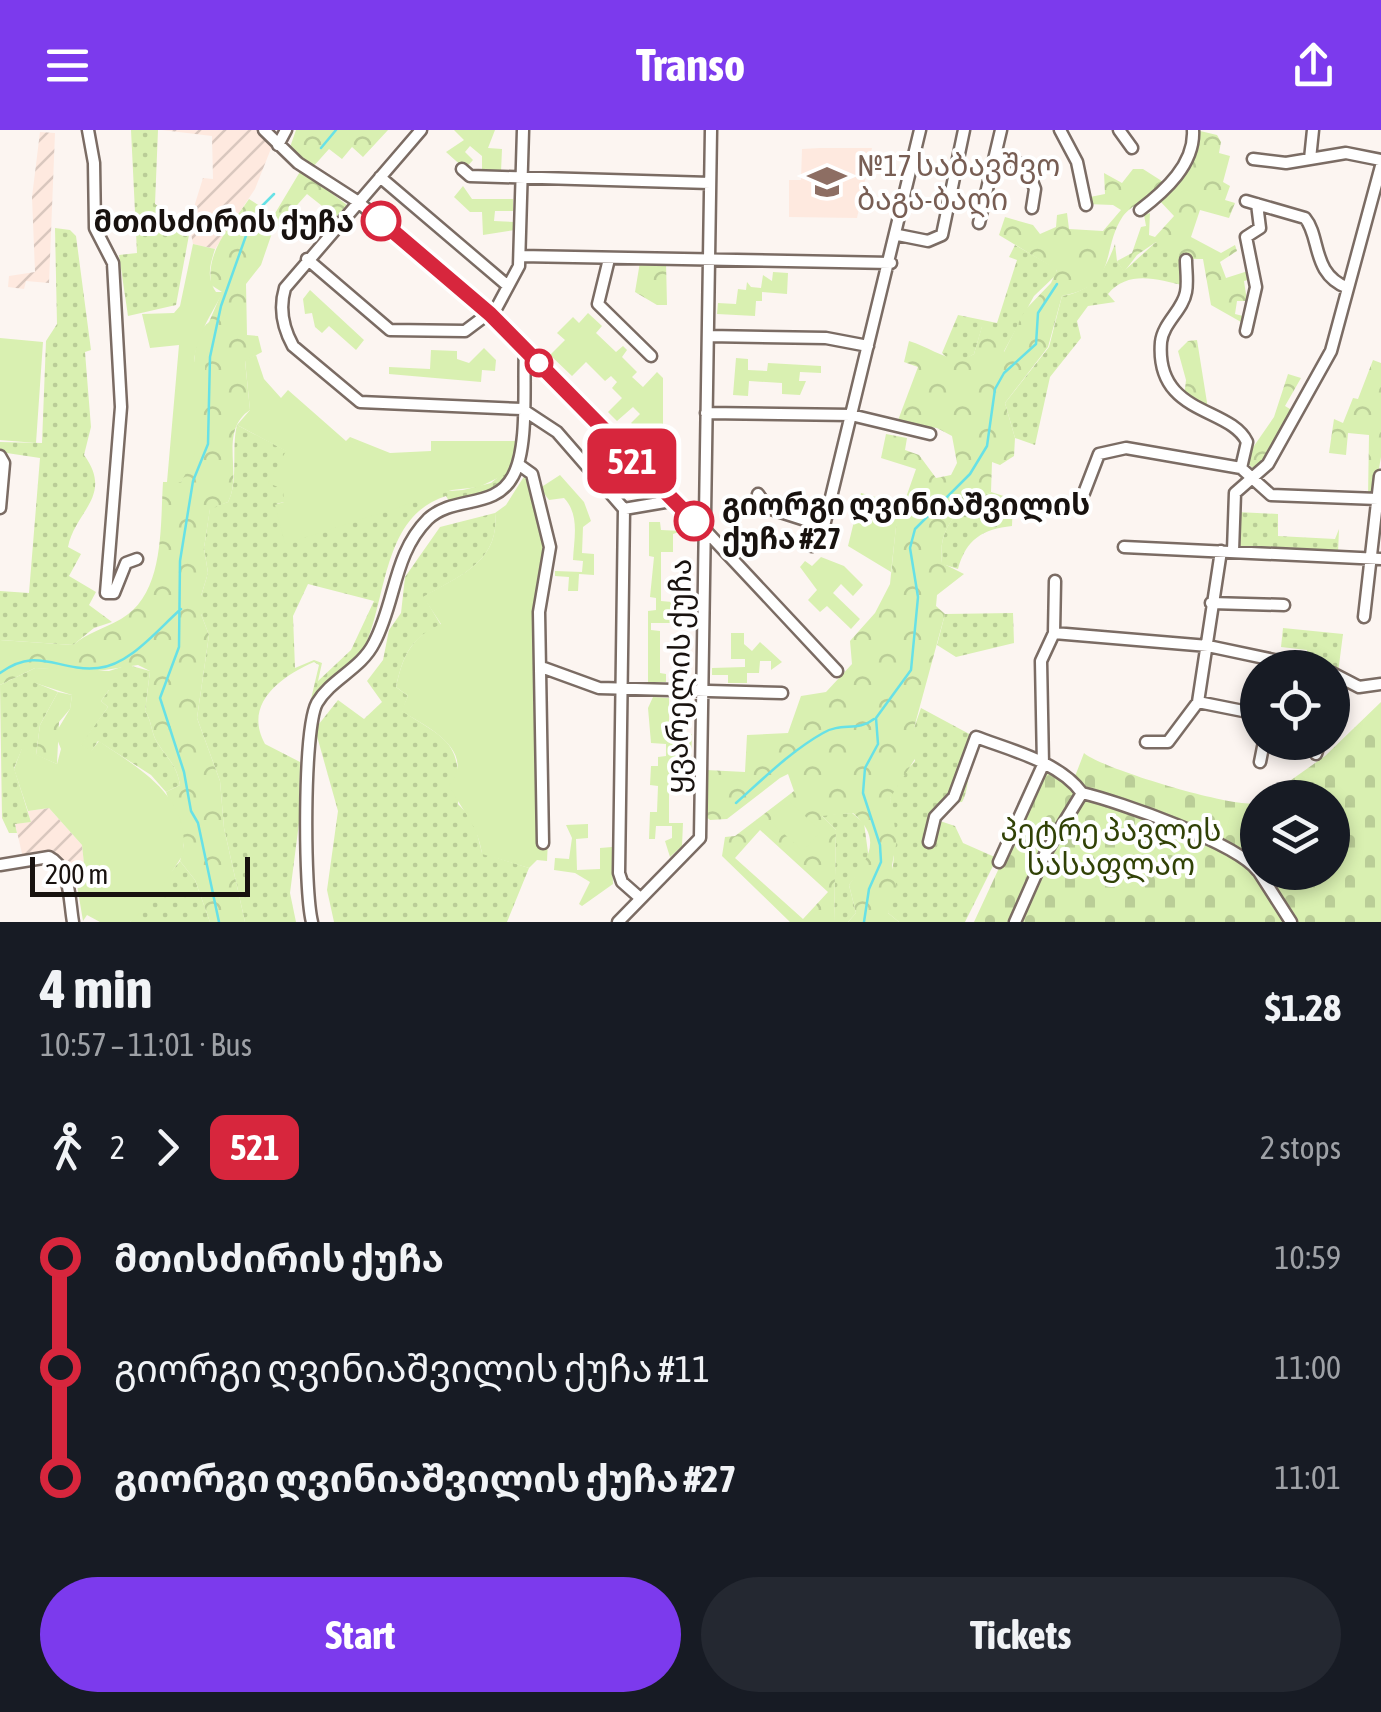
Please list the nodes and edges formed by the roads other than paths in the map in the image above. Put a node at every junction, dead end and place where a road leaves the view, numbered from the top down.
1 (88, 130) edge
2 (264, 130) edge
3 (286, 130) edge
4 (420, 130) edge
5 (523, 130) edge
6 (711, 130) edge
7 (920, 130) edge
8 (964, 130) edge
9 (1001, 130) edge
10 (1060, 130) edge
11 (1119, 130) edge
12 (1193, 130) edge
13 (1312, 130) edge
14 (278, 145) junction
15 (1132, 148) dead end
16 (998, 156) junction
17 (1310, 159) junction
18 (1253, 160) dead end
19 (1381, 168) edge
20 (462, 169) dead end
21 (380, 177) junction
22 (523, 178) junction
23 (710, 182) junction
24 (357, 201) junction
25 (1086, 205) dead end
26 (1032, 208) dead end
27 (1140, 210) dead end
28 (979, 223) dead end
29 (898, 235) junction
30 (520, 256) junction
31 (307, 259) junction
32 (609, 259) junction
33 (1186, 260) dead end
34 (709, 261) junction
35 (891, 263) junction
36 (508, 286) junction
37 (1348, 288) junction
38 (490, 314) junction
39 (1246, 331) dead end
40 (708, 336) junction
41 (868, 346) junction
42 (525, 349) junction
43 (651, 356) dead end
44 (522, 409) junction
45 (706, 413) junction
46 (851, 415) junction
47 (930, 434) dead end
48 (0, 456) edge
49 (518, 464) junction
50 (1245, 472) junction
51 (1380, 476) edge
52 (1084, 493) dead end
53 (758, 494) dead end
54 (1378, 500) junction
55 (670, 501) junction
56 (0, 508) edge
57 (624, 509) junction
58 (824, 526) junction
59 (705, 530) junction
60 (812, 546) dead end
61 (1124, 547) dead end
62 (1220, 551) junction
63 (1233, 551) junction
64 (137, 559) dead end
65 (1376, 559) edge
66 (1055, 581) dead end
67 (1211, 603) junction
68 (1284, 605) dead end
69 (1364, 617) dead end
70 (1054, 634) junction
71 (1208, 646) junction
72 (1240, 654) edge
73 (544, 668) junction
74 (837, 671) dead end
75 (1350, 683) edge
76 (1381, 684) edge
77 (620, 690) junction
78 (702, 691) junction
79 (782, 692) dead end
80 (1198, 702) junction
81 (1240, 710) edge
82 (1146, 742) dead end
83 (1043, 765) junction
84 (1082, 793) junction
85 (930, 842) dead end
86 (543, 843) dead end
87 (1240, 855) edge
88 (999, 862) dead end
89 (0, 865) edge
90 (1270, 890) edge
91 (639, 897) junction
92 (72, 922) edge
93 (312, 922) edge
94 (618, 922) edge
95 (1015, 922) edge
96 (1292, 922) edge

1 - 64 street
2 - 14 street
3 - 14 street
4 - 21 street
5 - 22 street
6 - 23 street, ყვარელის ქუჩა
7 - 29 street
8 - 29 street
9 - 16 street
10 - 25 street
11 - 15 street
12 - 27 street
13 - 17 street
14 - 24 street
16 - 26 street
16 - 28 street
17 - 18 street
17 - 19 street
19 - 37 street
20 - 22 street
21 - 24 street
21 - 36 street
22 - 23 street
22 - 30 street
23 - 34 street, ყვარელის ქუჩა
24 - 31 street
24 - 38 street
29 - 35 street
30 - 32 street
30 - 36 street
31 - 38 street
31 - 44 street
32 - 34 street
32 - 43 street
33 - 50 street
34 - 35 street
34 - 40 street, ყვარელის ქუჩა
35 - 41 street
36 - 38 street
37 - 39 street
37 - 50 street
38 - 42 street
40 - 41 street
40 - 45 street, ყვარელის ქუჩა
41 - 46 street
42 - 44 street
42 - 55 street
44 - 49 street
44 - 57 street
45 - 46 street
45 - 59 street, ყვარელის ქუჩა
46 - 47 street
46 - 58 street
48 - 56 street
49 - 73 street
49 - 93 street
50 - 52 street
50 - 54 street
50 - 63 street
51 - 54 street
53 - 58 street
54 - 65 street
55 - 57 street
55 - 59 street
57 - 77 street
58 - 60 street
59 - 74 street
59 - 78 street, ყვარელის ქუჩა
61 - 62 street
62 - 63 street
62 - 67 street
63 - 65 street
65 - 69 street
66 - 70 street
67 - 68 street
67 - 71 street
70 - 71 street
70 - 83 street
71 - 72 street
71 - 80 street
73 - 77 street
73 - 86 street
75 - 76 street
77 - 78 street
77 - 91 street
78 - 79 street
78 - 91 street, ყვარელის ქუჩა
80 - 81 street
80 - 82 street
83 - 84 street
83 - 85 street
83 - 88 street
84 - 87 street
84 - 95 street
89 - 92 street
90 - 96 street
91 - 94 street, ყვარელის ქუჩა

